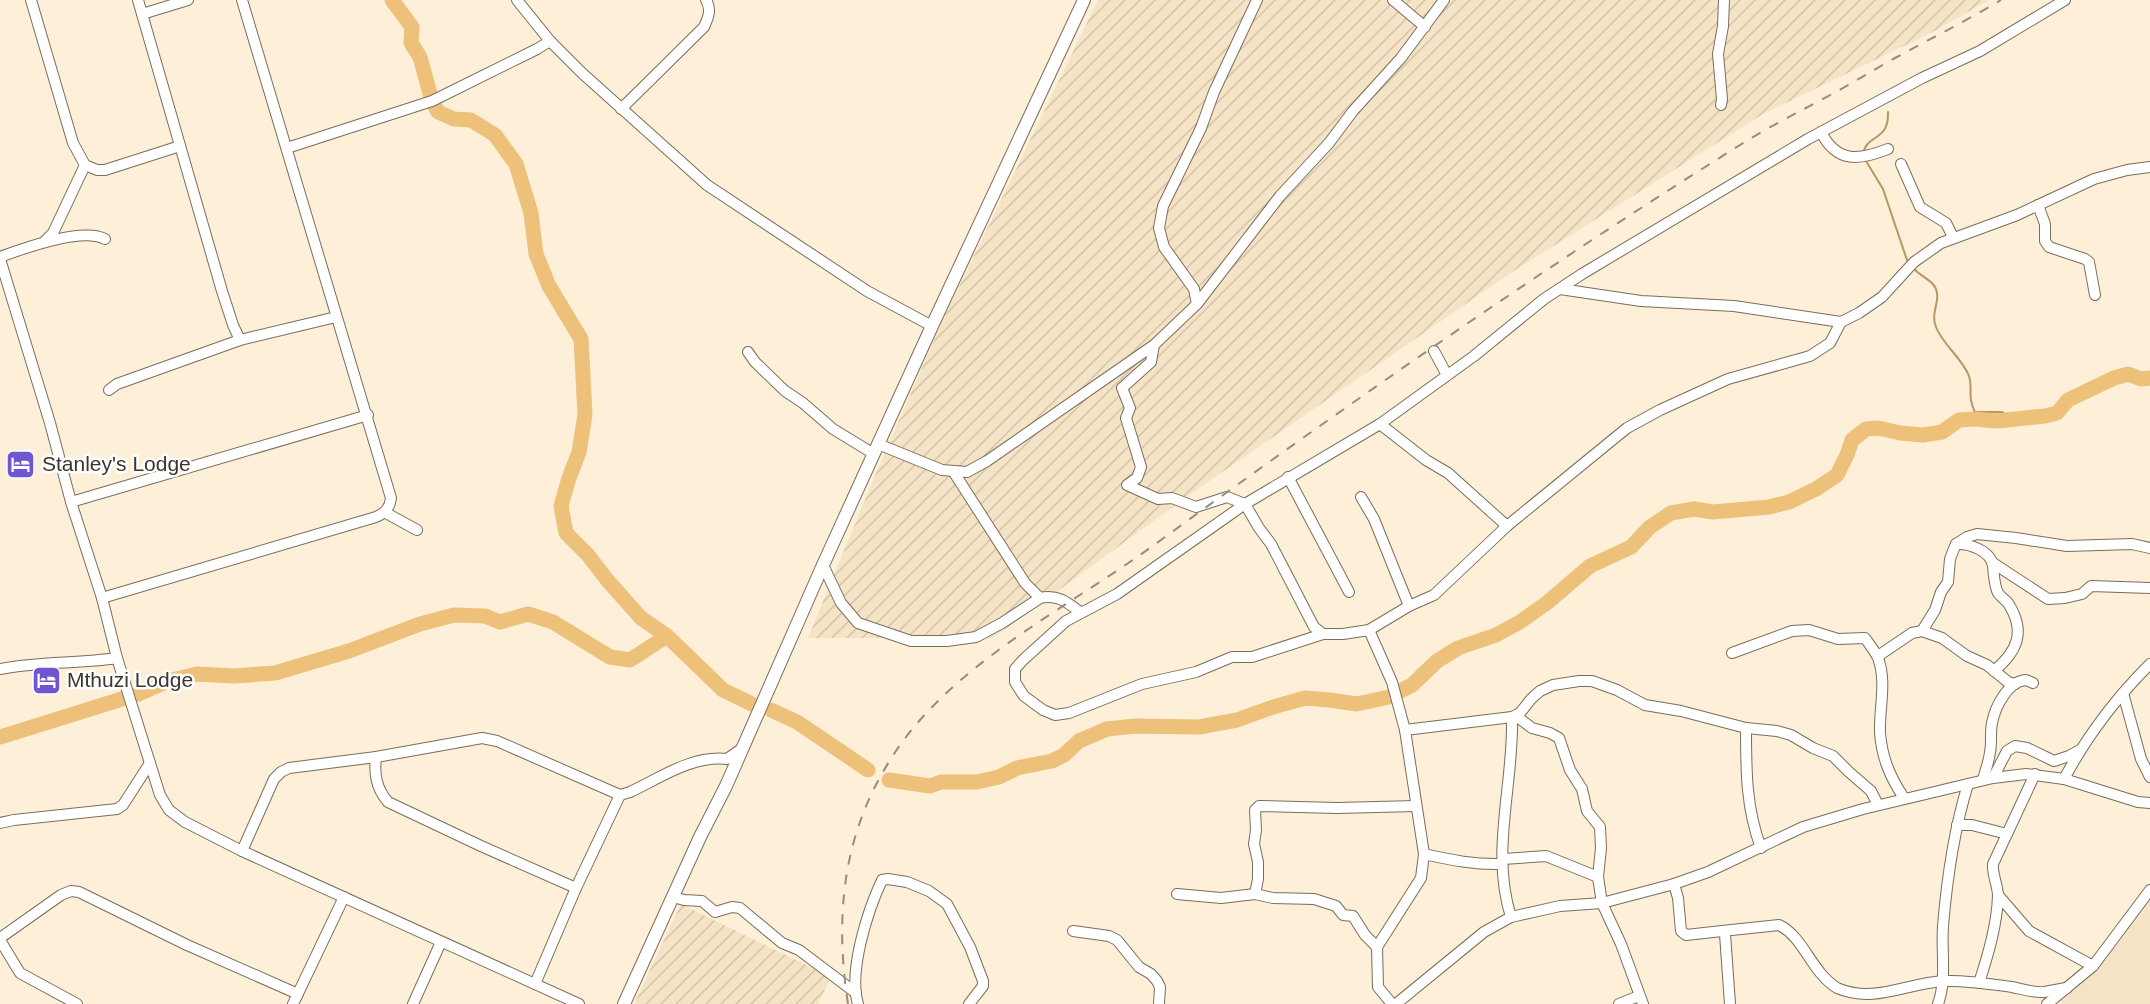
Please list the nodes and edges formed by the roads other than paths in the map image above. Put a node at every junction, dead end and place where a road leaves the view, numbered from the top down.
1 (31, 0) edge
2 (138, 0) edge
3 (188, 0) edge
4 (242, 0) edge
5 (517, 0) edge
6 (706, 0) edge
7 (1084, 0) edge
8 (1257, 0) edge
9 (1393, 0) edge
10 (1444, 0) edge
11 (1724, 0) edge
12 (2065, 0) edge
13 (142, 14) junction
14 (1425, 27) junction
15 (550, 41) junction
16 (1721, 105) dead end
17 (621, 109) junction
18 (1821, 132) junction
19 (180, 146) junction
20 (287, 148) junction
21 (1888, 149) dead end
22 (1901, 164) dead end
23 (86, 165) junction
24 (2150, 166) edge
25 (2038, 205) junction
26 (1953, 237) junction
27 (105, 239) dead end
28 (45, 242) junction
29 (0, 258) edge
30 (4, 284) edge
31 (1560, 289) junction
32 (2095, 295) dead end
33 (1197, 304) junction
34 (336, 317) junction
35 (1841, 322) junction
36 (932, 326) junction
37 (240, 339) junction
38 (1154, 345) junction
39 (1434, 351) dead end
40 (748, 352) dead end
41 (1448, 375) junction
42 (109, 390) dead end
43 (368, 415) junction
44 (1380, 424) junction
45 (876, 449) junction
46 (953, 471) junction
47 (1288, 477) junction
48 (1361, 497) dead end
49 (71, 502) junction
50 (1245, 504) junction
51 (386, 513) junction
52 (1507, 526) junction
53 (417, 530) dead end
54 (1956, 544) junction
55 (2150, 548) edge
56 (1993, 563) junction
57 (823, 565) junction
58 (2150, 588) edge
59 (1349, 592) dead end
60 (102, 598) junction
61 (1040, 598) junction
62 (1409, 606) junction
63 (1080, 612) junction
64 (1369, 630) junction
65 (1922, 631) junction
66 (1323, 634) junction
67 (1732, 652) dead end
68 (1878, 656) junction
69 (117, 658) junction
70 (2150, 664) edge
71 (0, 669) edge
72 (1994, 670) junction
73 (2033, 683) dead end
74 (2014, 684) junction
75 (2123, 693) junction
76 (1514, 716) junction
77 (1746, 728) junction
78 (1405, 730) junction
79 (744, 747) junction
80 (2080, 750) junction
81 (376, 757) junction
82 (150, 763) junction
83 (2035, 774) junction
84 (2150, 777) edge
85 (1988, 779) junction
86 (2064, 779) junction
87 (1968, 784) junction
88 (620, 795) junction
89 (1904, 798) junction
90 (2150, 803) edge
91 (1878, 805) junction
92 (1416, 806) junction
93 (0, 823) edge
94 (1957, 825) junction
95 (2007, 834) junction
96 (1761, 848) junction
97 (242, 851) junction
98 (1424, 854) junction
99 (1502, 862) junction
100 (1598, 877) junction
101 (1674, 884) junction
102 (576, 888) junction
103 (2150, 890) edge
104 (1177, 894) dead end
105 (1255, 894) junction
106 (1998, 896) junction
107 (344, 897) junction
108 (673, 897) junction
109 (1602, 903) junction
110 (1511, 917) junction
111 (1073, 931) dead end
112 (1722, 931) junction
113 (0, 939) edge
114 (441, 942) junction
115 (1377, 946) junction
116 (2093, 966) junction
117 (1943, 981) junction
118 (1979, 982) junction
119 (535, 984) junction
120 (2067, 988) junction
121 (857, 998) edge
122 (296, 999) edge
123 (1641, 1000) edge
124 (77, 1004) edge
125 (413, 1004) edge
126 (579, 1004) edge
127 (624, 1004) edge
128 (969, 1004) edge
129 (1159, 1004) edge
130 (1392, 1004) edge
131 (1396, 1004) edge
132 (1619, 1004) edge
133 (1730, 1004) edge
134 (1938, 1004) edge
135 (2047, 1004) edge

1 - 23 street
2 - 13 street
3 - 13 street
4 - 20 street
5 - 15 street
6 - 17 street
7 - 36 main road
8 - 33 street
9 - 14 street
10 - 14 street
11 - 16 street
12 - 18 street
13 - 19 street
14 - 33 street
15 - 17 street
15 - 20 street
17 - 36 street
18 - 21 street
18 - 31 street
19 - 23 street
19 - 37 street
20 - 34 street
22 - 26 street
23 - 28 street
24 - 25 street
25 - 26 street
25 - 32 street
26 - 35 street
27 - 28 street
28 - 29 street
29 - 30 street
30 - 49 street
31 - 35 street
31 - 41 street
33 - 38 street
34 - 37 street
34 - 43 street
35 - 52 street
36 - 45 main road
37 - 42 street
38 - 46 street
38 - 50 street
39 - 41 street
40 - 45 street
41 - 44 street
43 - 49 street
43 - 51 street
44 - 47 street
44 - 52 street
45 - 46 street
45 - 57 main road
46 - 61 street
47 - 50 street
47 - 59 street
48 - 62 street
49 - 60 street
50 - 63 street
50 - 66 street
51 - 53 street
51 - 60 street
52 - 62 street
54 - 55 street
54 - 56 street
54 - 65 street
56 - 58 street
56 - 72 street
57 - 61 street
57 - 79 main road
60 - 69 street
61 - 63 street
62 - 64 street
63 - 66 street
64 - 66 street
64 - 78 street
65 - 68 street
65 - 72 street
67 - 68 street
68 - 89 street
69 - 71 street
69 - 82 street
70 - 75 street
72 - 74 street
73 - 74 street
74 - 85 street
75 - 80 street
75 - 84 street
76 - 77 street
76 - 78 street
76 - 99 street
76 - 100 street
77 - 91 street
77 - 96 street
78 - 92 street
79 - 88 street
79 - 108 main road
80 - 85 street
80 - 86 street
81 - 88 street
81 - 97 street
81 - 102 street
82 - 93 street
82 - 97 street
83 - 85 street
83 - 86 street
83 - 95 street
85 - 87 street
86 - 90 street
87 - 89 street
87 - 94 street
88 - 102 street
89 - 91 street
91 - 96 street
92 - 98 street
92 - 105 street
94 - 95 street
94 - 117 street
95 - 106 street
96 - 101 street
97 - 107 street
98 - 99 street
98 - 115 street
99 - 100 street
99 - 110 street
100 - 109 street
101 - 109 street
101 - 112 street
102 - 119 street
103 - 116 street
104 - 105 street
105 - 115 street
106 - 116 street
106 - 118 street
107 - 114 street
107 - 122 street
108 - 121 street
108 - 127 main road
109 - 110 street
109 - 123 street
110 - 131 street
111 - 129 street
112 - 117 street
112 - 133 street
113 - 122 street
113 - 124 street
114 - 119 street
114 - 125 street
115 - 130 street
116 - 120 street
117 - 118 street
117 - 134 street
118 - 120 street
119 - 126 street
120 - 135 street
121 - 128 street
123 - 132 street

